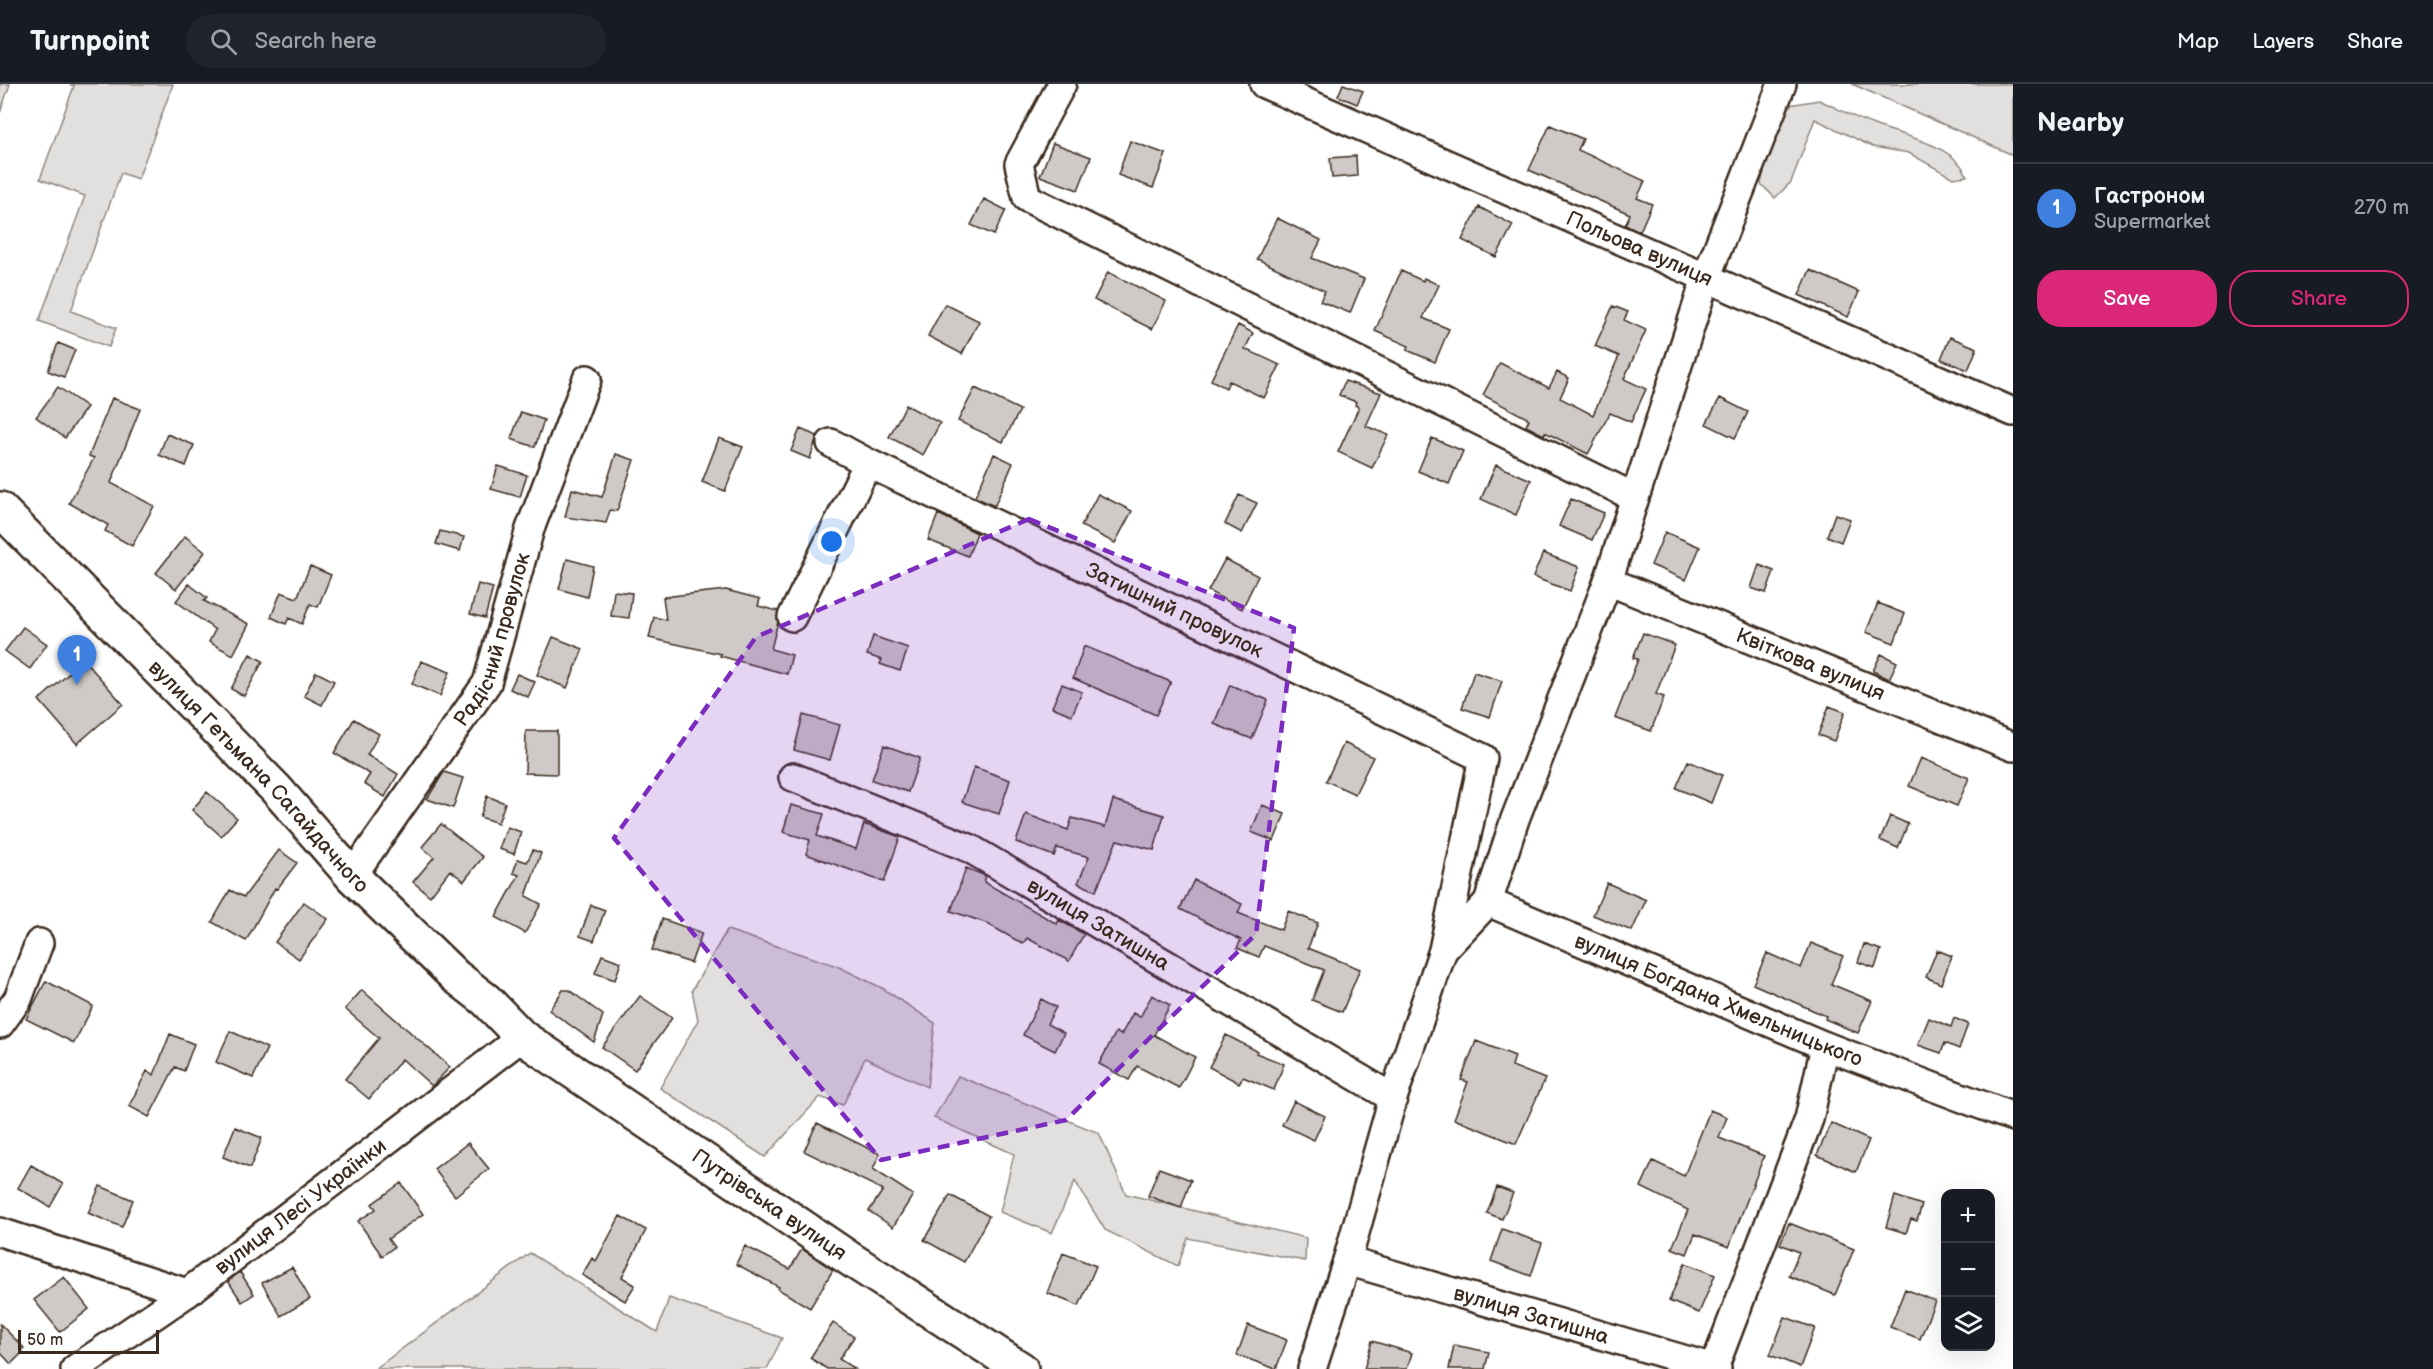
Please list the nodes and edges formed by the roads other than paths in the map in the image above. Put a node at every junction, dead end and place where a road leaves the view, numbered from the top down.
1 (1062, 84) edge
2 (1264, 84) edge
3 (1782, 84) edge
4 (1706, 278) junction
5 (587, 379) dead end
6 (2013, 412) edge
7 (831, 443) dead end
8 (868, 463) junction
9 (1634, 497) junction
10 (0, 509) edge
11 (1608, 581) junction
12 (792, 617) dead end
13 (2013, 747) edge
14 (793, 777) dead end
15 (352, 876) junction
16 (1488, 902) junction
17 (39, 943) dead end
18 (1443, 950) junction
19 (0, 1024) edge
20 (522, 1037) junction
21 (1825, 1047) junction
22 (1393, 1098) junction
23 (2013, 1117) edge
24 (0, 1232) edge
25 (1347, 1262) junction
26 (187, 1293) junction
27 (75, 1369) edge
28 (1022, 1369) edge
29 (1312, 1369) edge
30 (1716, 1369) edge

1 - 9 street
2 - 4 street, Польова вулиця
3 - 4 street
4 - 6 street, Польова вулиця
4 - 9 street
5 - 15 street, Радісний провулок
7 - 8 street
8 - 12 street
8 - 18 street, Затишний провулок
9 - 11 street
10 - 15 main road, вулиця Гетьмана Сагайдачного
11 - 13 street, Квіткова вулиця
11 - 16 street
14 - 22 street, вулиця Затишна
15 - 20 main road, вулиця Гетьмана Сагайдачного
16 - 18 street
16 - 21 street, вулиця Богдана Хмельницького
17 - 19 street
18 - 22 street
20 - 26 street, вулиця Лесі Українки
20 - 28 main road, Путрівська вулиця
21 - 23 street, вулиця Богдана Хмельницького
21 - 30 street, вулиця Затишна
22 - 25 street
24 - 26 street
25 - 29 street
25 - 30 street, вулиця Затишна
26 - 27 street, вулиця Лесі Українки

